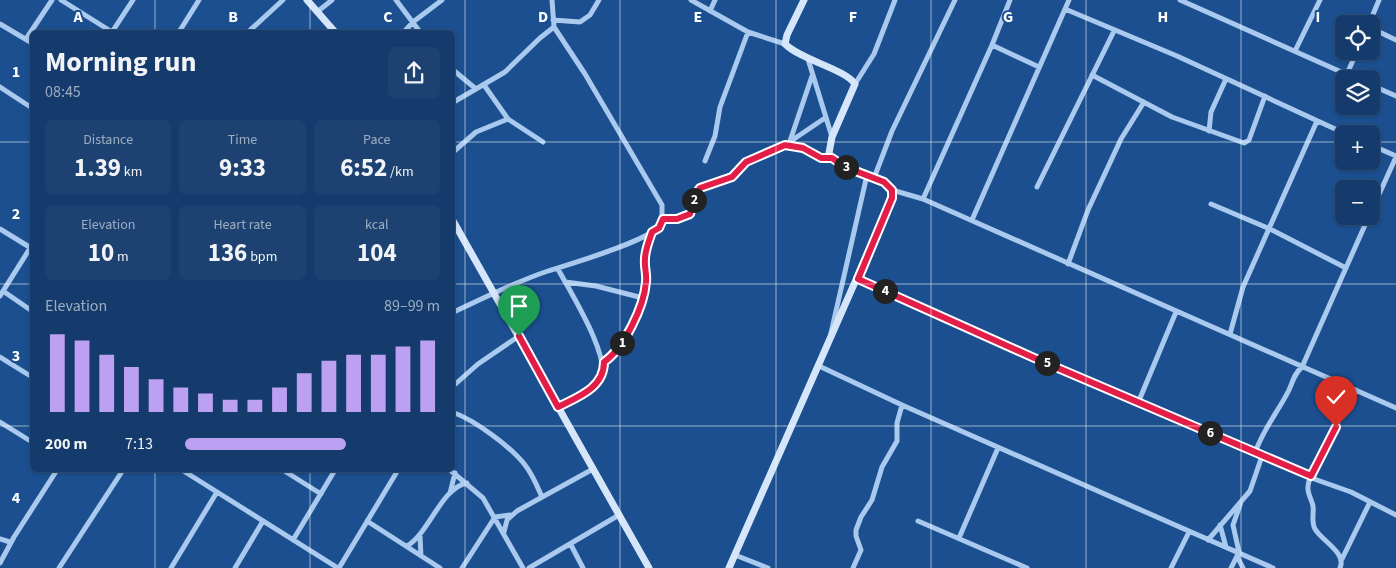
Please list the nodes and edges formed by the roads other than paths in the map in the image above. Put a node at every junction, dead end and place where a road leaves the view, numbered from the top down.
1 (52, 0) edge
2 (61, 0) edge
3 (133, 0) edge
4 (199, 0) edge
5 (283, 0) edge
6 (307, 0) edge
7 (332, 0) edge
8 (396, 0) edge
9 (442, 0) edge
10 (552, 0) edge
11 (599, 0) edge
12 (691, 0) edge
13 (715, 0) edge
14 (804, 0) edge
15 (895, 0) edge
16 (954, 0) edge
17 (1010, 0) edge
18 (1069, 0) edge
19 (1180, 0) edge
20 (1379, 0) edge
21 (1318, 1) edge
22 (1065, 9) junction
23 (710, 11) junction
24 (317, 12) junction
25 (1373, 15) edge
26 (553, 20) junction
27 (413, 22) junction
28 (0, 24) edge
29 (554, 28) junction
30 (32, 30) edge
31 (109, 30) edge
32 (113, 30) edge
33 (179, 30) edge
34 (253, 30) edge
35 (333, 30) edge
36 (406, 30) edge
37 (419, 30) edge
38 (1114, 31) junction
39 (748, 32) junction
40 (1380, 32) edge
41 (30, 33) edge
42 (26, 39) junction
43 (1396, 40) edge
44 (30, 42) edge
45 (785, 44) junction
46 (992, 45) junction
47 (1295, 51) junction
48 (808, 59) junction
49 (1039, 67) junction
50 (1338, 70) edge
51 (455, 72) edge
52 (812, 74) junction
53 (1092, 75) junction
54 (1226, 79) junction
55 (855, 84) junction
56 (484, 85) junction
57 (0, 87) edge
58 (476, 89) junction
59 (1380, 89) edge
60 (1265, 96) junction
61 (1396, 96) edge
62 (455, 101) edge
63 (1144, 102) junction
64 (30, 107) edge
65 (825, 118) junction
66 (508, 119) junction
67 (1317, 121) junction
68 (1335, 129) edge
69 (1209, 131) junction
70 (832, 137) junction
71 (543, 142) dead end
72 (788, 144) junction
73 (1380, 149) edge
74 (455, 150) edge
75 (1396, 156) edge
76 (832, 158) junction
77 (705, 161) dead end
78 (871, 176) junction
79 (1037, 187) dead end
80 (892, 190) junction
81 (1380, 192) edge
82 (923, 199) junction
83 (1210, 204) dead end
84 (663, 219) junction
85 (972, 220) junction
86 (455, 223) edge
87 (1365, 225) edge
88 (0, 229) edge
89 (1270, 229) junction
90 (652, 232) junction
91 (30, 245) edge
92 (30, 249) edge
93 (1068, 264) junction
94 (1346, 268) junction
95 (558, 269) junction
96 (858, 279) junction
97 (565, 282) junction
98 (1, 293) edge
99 (494, 293) junction
100 (643, 298) junction
101 (30, 310) edge
102 (455, 312) edge
103 (1176, 312) junction
104 (1230, 334) junction
105 (519, 336) junction
106 (827, 350) junction
107 (0, 357) edge
108 (604, 362) junction
109 (819, 366) junction
110 (1302, 367) junction
111 (30, 376) edge
112 (455, 384) edge
113 (1356, 390) junction
114 (1138, 403) junction
115 (902, 405) junction
116 (558, 407) junction
117 (1396, 408) edge
118 (455, 412) edge
119 (0, 422) edge
120 (30, 441) edge
121 (998, 448) junction
122 (1255, 453) junction
123 (1262, 456) junction
124 (593, 469) junction
125 (56, 472) edge
126 (122, 472) edge
127 (187, 472) edge
128 (286, 472) edge
129 (334, 472) edge
130 (397, 472) edge
131 (453, 472) edge
132 (454, 472) edge
133 (1311, 476) junction
134 (467, 483) junction
135 (217, 492) junction
136 (321, 494) junction
137 (450, 494) junction
138 (542, 497) junction
139 (1241, 502) junction
140 (1370, 502) junction
141 (1396, 514) edge
142 (510, 515) junction
143 (619, 515) junction
144 (496, 517) junction
145 (367, 521) junction
146 (918, 521) dead end
147 (263, 522) junction
148 (1220, 526) junction
149 (504, 532) junction
150 (1189, 532) junction
151 (420, 536) junction
152 (959, 538) junction
153 (0, 539) edge
154 (293, 540) junction
155 (1208, 540) junction
156 (10, 542) junction
157 (571, 545) junction
158 (407, 546) junction
159 (1226, 547) junction
160 (1238, 554) junction
161 (736, 555) junction
162 (421, 556) junction
163 (1342, 559) junction
164 (519, 561) junction
165 (0, 563) edge
166 (236, 566) edge
167 (1266, 566) edge
168 (532, 567) edge
169 (59, 568) edge
170 (171, 568) edge
171 (243, 568) edge
172 (338, 568) edge
173 (440, 568) edge
174 (462, 568) edge
175 (523, 568) edge
176 (583, 568) edge
177 (649, 568) edge
178 (730, 568) edge
179 (768, 568) edge
180 (853, 568) edge
181 (1027, 568) edge
182 (1171, 568) edge
183 (1230, 568) edge
184 (1243, 568) edge
185 (1273, 568) edge
186 (1340, 568) edge

1 - 30 street
2 - 31 street
3 - 32 street
4 - 33 street
5 - 34 street
6 - 24 street
7 - 24 street
8 - 27 street
9 - 27 street
10 - 26 street
11 - 26 street
12 - 23 street
13 - 23 street
14 - 45 street
15 - 55 street
16 - 78 street
17 - 46 street
18 - 22 street
19 - 47 street
20 - 25 street
21 - 47 street
22 - 38 street
22 - 49 street
23 - 39 street
24 - 35 street
26 - 29 street
27 - 36 street
27 - 37 street
28 - 42 street
29 - 56 street
29 - 84 street
38 - 53 street
38 - 54 street
39 - 45 street
39 - 77 street
40 - 43 street
41 - 42 street
42 - 44 street
45 - 48 street
46 - 49 street
46 - 82 street
47 - 50 street
48 - 52 street
48 - 55 street
49 - 85 street
51 - 58 street
52 - 65 street
52 - 72 street
53 - 63 street
53 - 79 street
54 - 60 street
54 - 69 street
55 - 70 street
56 - 58 street
56 - 66 street
57 - 64 street
58 - 62 street
59 - 61 street
60 - 67 street
60 - 69 street
63 - 69 street
63 - 93 street
65 - 70 street
65 - 72 street
66 - 71 street
66 - 74 street
67 - 68 street
67 - 89 street
70 - 76 street
72 - 76 street
72 - 84 street
73 - 75 street
75 - 81 street
76 - 78 street
78 - 80 street
78 - 106 street
80 - 82 street
80 - 96 street
82 - 85 street
83 - 89 street
84 - 90 street
85 - 93 street
86 - 99 street
87 - 94 street
88 - 91 street
89 - 94 street
89 - 104 street
90 - 95 street
90 - 100 street
92 - 98 street
93 - 103 street
94 - 110 street
95 - 97 street
95 - 99 street
96 - 106 street
96 - 114 street
97 - 100 street
97 - 108 street
98 - 101 street
99 - 102 street
99 - 105 street
100 - 108 street
103 - 104 street
103 - 114 street
104 - 110 street
105 - 112 street
105 - 116 street
106 - 109 street
107 - 111 street
108 - 116 street
109 - 115 street
109 - 161 street
110 - 113 street
110 - 122 street
113 - 117 street
113 - 133 street
114 - 122 street
115 - 121 street
115 - 180 street
116 - 124 street
118 - 138 street
119 - 120 street
121 - 150 street
121 - 152 street
122 - 123 street
123 - 133 street
123 - 139 street
124 - 138 street
124 - 143 street
125 - 156 street
126 - 169 street
127 - 135 street
128 - 136 street
129 - 136 street
130 - 145 street
131 - 137 street
132 - 134 street
133 - 140 street
133 - 163 street
134 - 137 street
134 - 144 street
135 - 147 street
135 - 170 street
136 - 154 street
137 - 151 street
138 - 142 street
139 - 148 street
139 - 160 street
140 - 141 street
140 - 163 street
142 - 144 street
142 - 149 street
143 - 157 street
143 - 177 street
144 - 149 street
144 - 174 street
145 - 158 street
145 - 172 street
146 - 152 street
147 - 154 street
147 - 166 street
148 - 155 street
148 - 159 street
149 - 164 street
150 - 155 street
150 - 182 street
151 - 158 street
151 - 162 street
152 - 181 street
153 - 156 street
154 - 172 street
155 - 159 street
156 - 165 street
157 - 168 street
157 - 176 street
158 - 162 street
159 - 160 street
160 - 167 street
160 - 183 street
160 - 184 street
161 - 178 street
161 - 179 street
162 - 173 street
163 - 186 street
164 - 168 street
164 - 175 street
166 - 171 street
167 - 185 street

